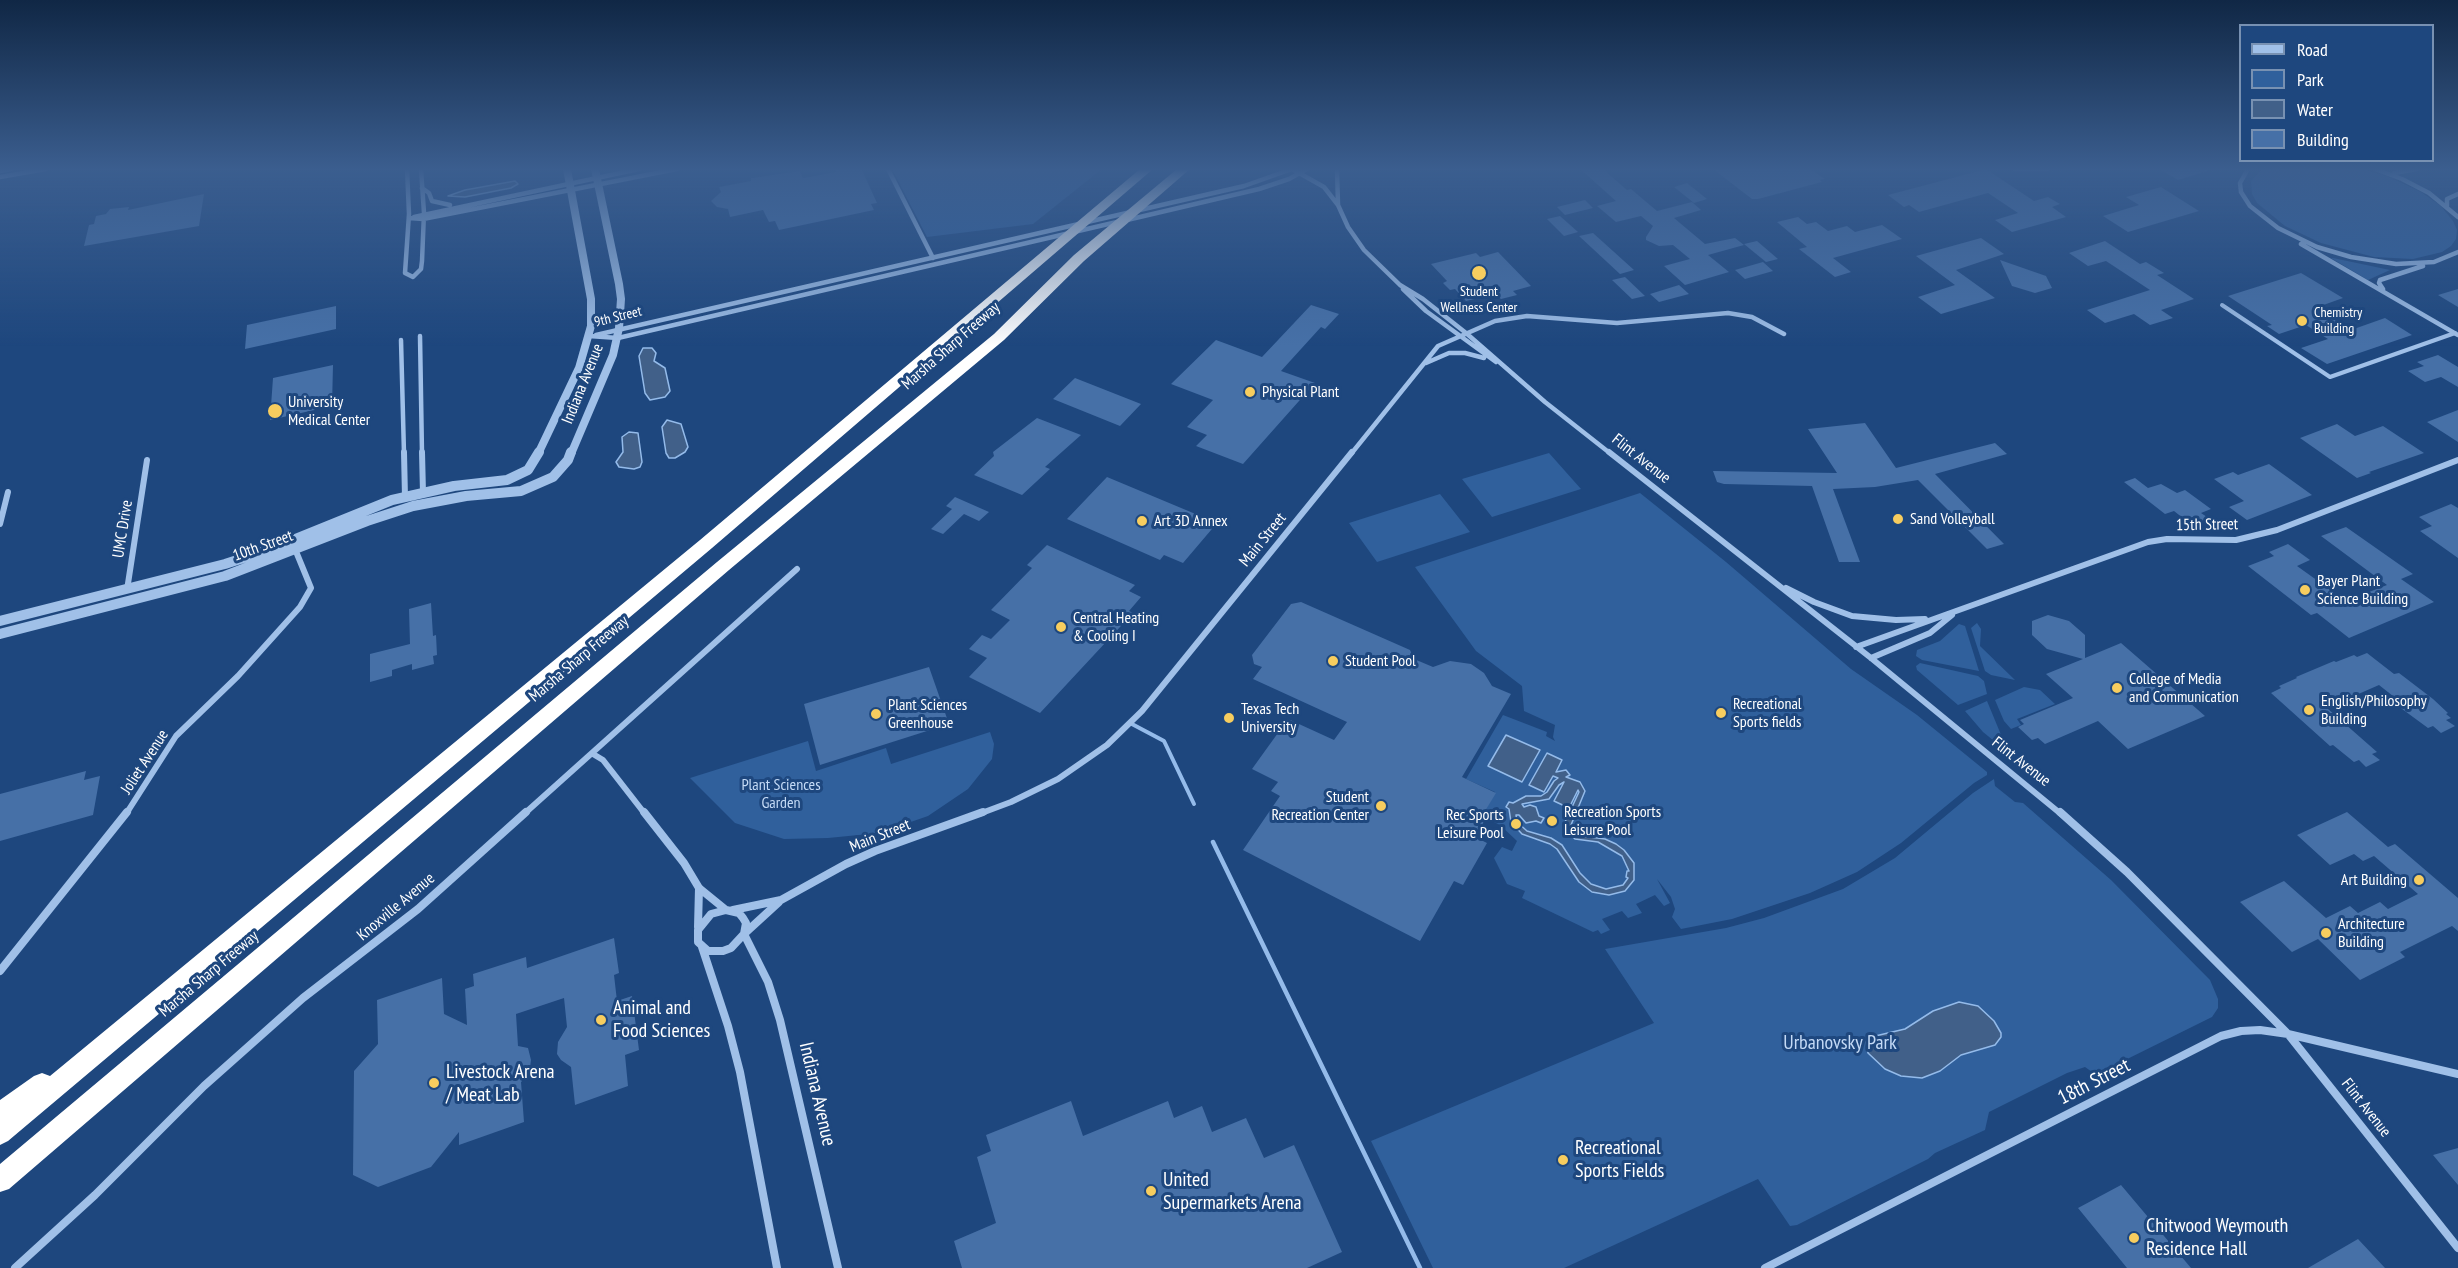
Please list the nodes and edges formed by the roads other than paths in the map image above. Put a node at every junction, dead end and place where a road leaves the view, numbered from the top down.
1 (408, 228) edge
2 (423, 228) edge
3 (578, 228) edge
4 (608, 228) edge
5 (918, 228) edge
6 (1059, 228) edge
7 (1077, 228) edge
8 (1091, 228) edge
9 (1114, 228) edge
10 (1349, 228) edge
11 (2278, 228) joint
12 (2458, 252) edge
13 (932, 257) junction
14 (2434, 262) junction
15 (936, 264) junction
16 (1400, 285) junction
17 (2388, 294) junction
18 (2222, 305) dead end
19 (618, 333) junction
20 (1466, 333) junction
21 (1785, 334) dead end
22 (2457, 334) edge
23 (420, 336) dead end
24 (590, 336) junction
25 (1459, 337) junction
26 (401, 340) dead end
27 (1502, 365) junction
28 (1419, 367) junction
29 (147, 460) dead end
30 (2458, 460) edge
31 (520, 475) joint
32 (534, 487) joint
33 (8, 492) dead end
34 (425, 492) junction
35 (405, 497) junction
36 (413, 506) junction
37 (0, 524) edge
38 (291, 540) junction
39 (296, 550) junction
40 (797, 569) dead end
41 (1762, 573) junction
42 (127, 589) junction
43 (125, 602) junction
44 (1955, 613) junction
45 (0, 621) edge
46 (0, 634) edge
47 (1856, 647) junction
48 (1871, 658) junction
49 (593, 754) junction
50 (699, 888) junction
51 (781, 900) junction
52 (729, 910) junction
53 (698, 930) junction
54 (744, 934) junction
55 (702, 947) junction
56 (0, 971) edge
57 (177, 986) junction
58 (2288, 1034) junction
59 (2458, 1074) edge
60 (0, 1114) edge
61 (0, 1133) edge
62 (53, 1134) junction
63 (0, 1180) edge
64 (0, 1185) edge
65 (2458, 1248) edge
66 (15, 1268) edge
67 (777, 1268) edge
68 (838, 1268) edge
69 (1765, 1268) edge

1 - 2 street
3 - 24 street, Indiana Avenue
4 - 19 street, Indiana Avenue
5 - 13 street
6 - 13 street, 9th Street
7 - 57 highway, Marsha Sharp Freeway
8 - 15 street, 9th Street
9 - 62 highway, Marsha Sharp Freeway
10 - 16 street, Flint Avenue
11 - 14 street
11 - 17 street
12 - 14 street
13 - 15 street
13 - 19 street, 9th Street
14 - 17 street
15 - 19 street, 9th Street
16 - 20 street, Flint Avenue
16 - 25 street, Flint Avenue
17 - 22 street
18 - 22 street
19 - 24 street, 9th Street
19 - 24 street, 9th Street
19 - 32 street, Indiana Avenue
20 - 21 street, Main Street
20 - 25 street, Main Street
20 - 27 street, Flint Avenue
23 - 34 street
24 - 31 street, Indiana Avenue
25 - 27 street, Flint Avenue
25 - 28 street, Main Street
26 - 35 street
27 - 28 street
27 - 41 street, Flint Avenue
28 - 51 street, Main Street
29 - 42 street, UMC Drive
30 - 44 street, 15th Street
31 - 34 street, 10th Street
32 - 36 street, 10th Street
33 - 37 street
34 - 35 street, 10th Street
34 - 36 street
35 - 36 street
35 - 38 street, 10th Street
36 - 39 street, 10th Street
38 - 39 street, Joliet Avenue
38 - 42 street, 10th Street
39 - 43 street, 10th Street
39 - 56 street, Joliet Avenue
40 - 49 street, Knoxville Avenue
41 - 44 street
41 - 47 street, Flint Avenue
42 - 43 street, UMC Drive
42 - 45 street, 10th Street
43 - 46 street, 10th Street
44 - 47 street, 15th Street
44 - 48 street, 15th Street
47 - 48 street, Flint Avenue
48 - 58 street, Flint Avenue
49 - 50 street
49 - 66 street, Knoxville Avenue
50 - 52 street
50 - 53 street
51 - 52 street, Main Street
51 - 54 street, Main Street
52 - 53 street
52 - 54 street
53 - 55 street
54 - 55 street
54 - 68 street, Indiana Avenue
55 - 67 street
57 - 60 highway
57 - 61 highway, Marsha Sharp Freeway
58 - 59 street, 18th Street
58 - 65 street, Flint Avenue
58 - 69 street, 18th Street
62 - 63 highway, Marsha Sharp Freeway
62 - 64 highway

